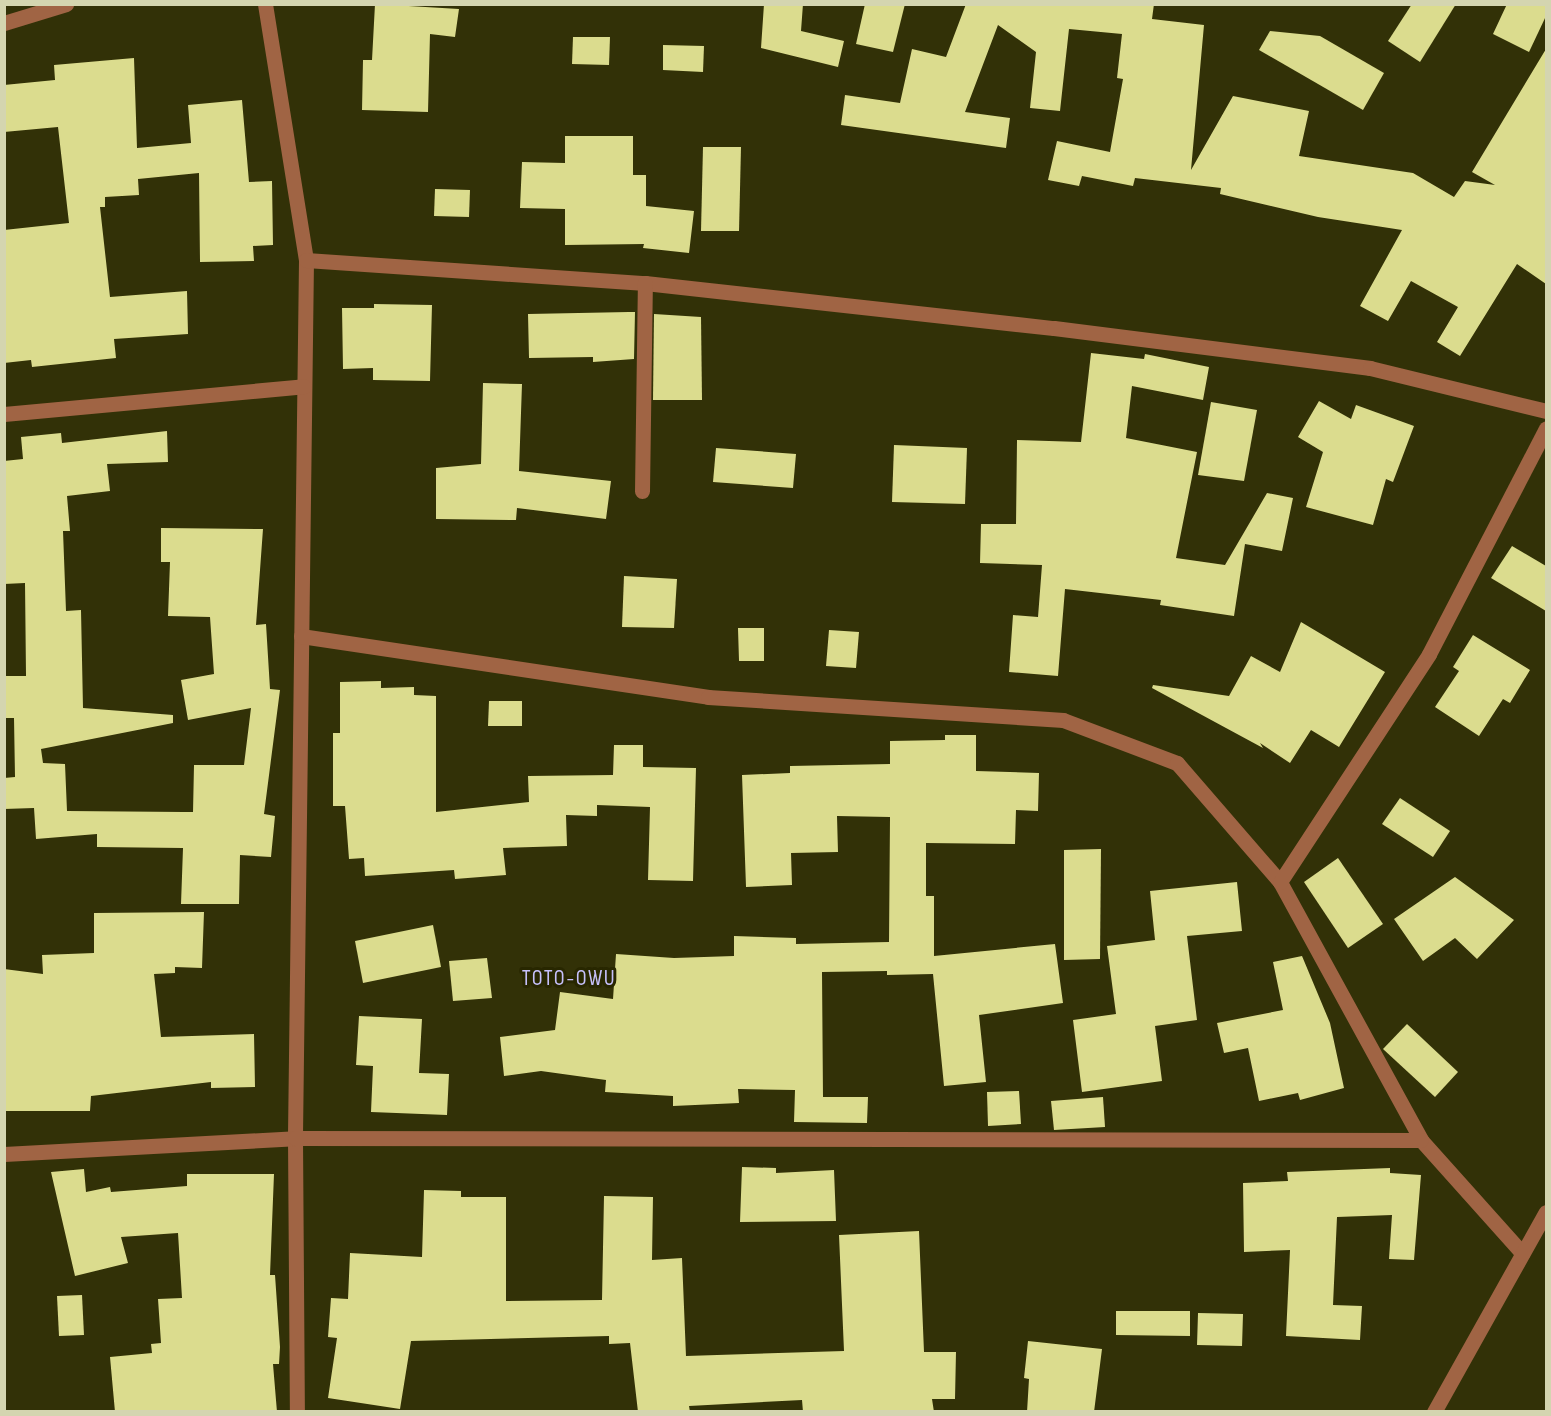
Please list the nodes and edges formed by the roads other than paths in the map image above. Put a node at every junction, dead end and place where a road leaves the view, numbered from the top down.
1 (66, 4) edge
2 (266, 4) edge
3 (4, 22) edge
4 (306, 260) junction
5 (645, 283) junction
6 (304, 386) junction
7 (1546, 411) edge
8 (4, 414) edge
9 (1546, 428) edge
10 (642, 491) dead end
11 (301, 636) junction
12 (1280, 882) junction
13 (295, 1138) junction
14 (1421, 1140) junction
15 (4, 1154) edge
16 (1546, 1212) edge
17 (1522, 1253) junction
18 (297, 1412) edge
19 (1434, 1412) edge

1 - 3 street
2 - 4 street
4 - 5 street
4 - 6 street
5 - 7 street
5 - 10 street
6 - 8 street
6 - 11 street
9 - 12 street
11 - 12 street
11 - 13 street
12 - 14 street
13 - 14 street
13 - 15 street
13 - 18 street
14 - 17 street
16 - 17 street
17 - 19 street

